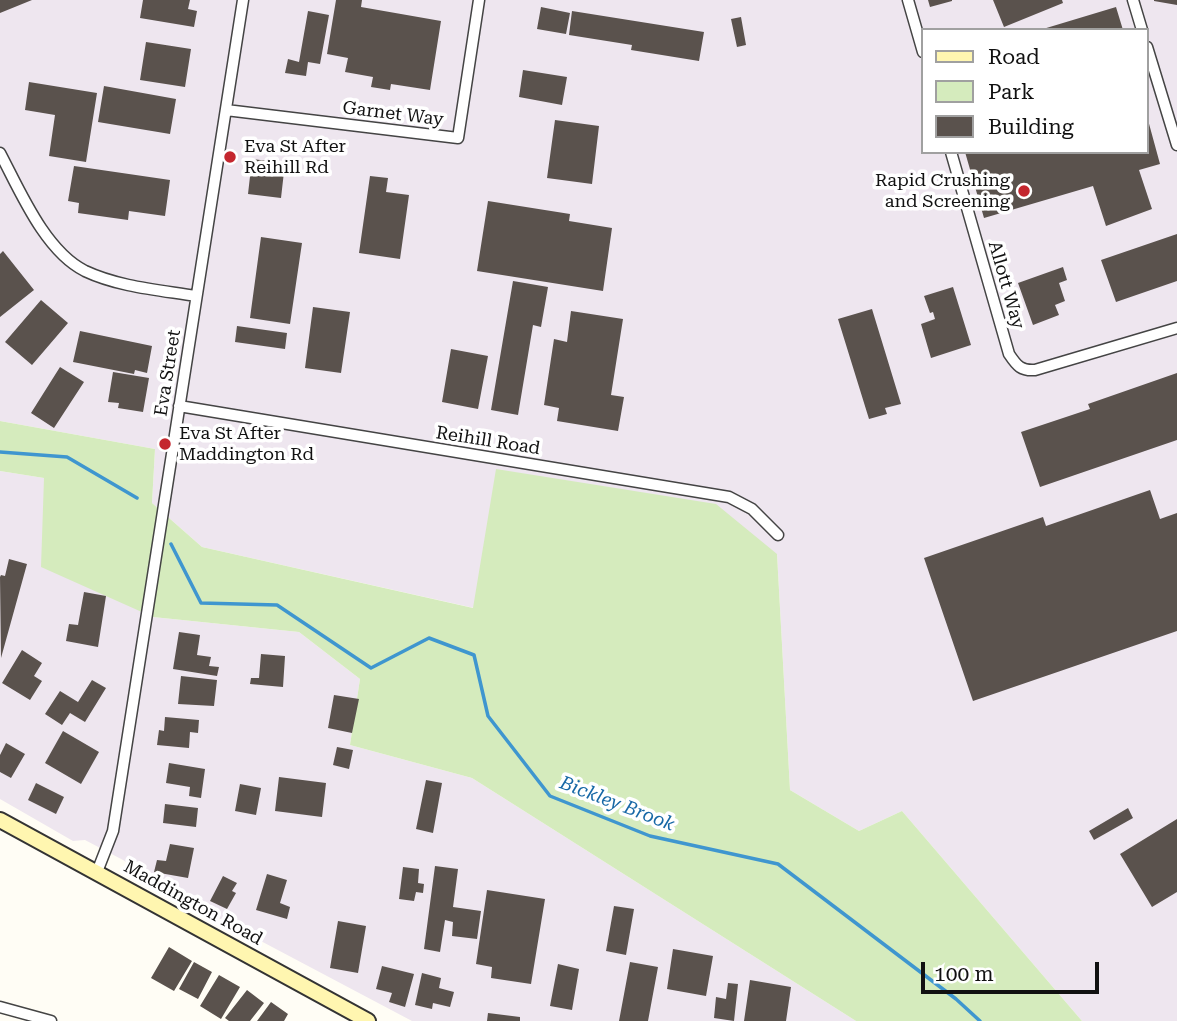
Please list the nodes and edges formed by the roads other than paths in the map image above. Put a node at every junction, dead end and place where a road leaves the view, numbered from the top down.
1 (243, 0) edge
2 (480, 0) edge
3 (908, 0) edge
4 (1133, 0) edge
5 (1141, 28) edge
6 (922, 49) edge
7 (1149, 54) edge
8 (226, 110) junction
9 (1177, 145) edge
10 (0, 153) edge
11 (952, 154) edge
12 (196, 296) junction
13 (1177, 328) edge
14 (179, 406) junction
15 (778, 535) dead end
16 (0, 820) edge
17 (97, 872) junction
18 (0, 1007) edge
19 (51, 1021) edge
20 (368, 1021) edge

1 - 8 street, Eva Street
2 - 8 street, Garnet Way
3 - 6 street
4 - 5 street
7 - 9 street
8 - 12 street, Eva Street
10 - 12 street
11 - 13 street, Allott Way
12 - 14 street, Eva Street
14 - 15 street, Reihill Road
14 - 17 street, Eva Street
16 - 17 main road, Maddington Road
17 - 20 main road, Maddington Road
18 - 19 street

